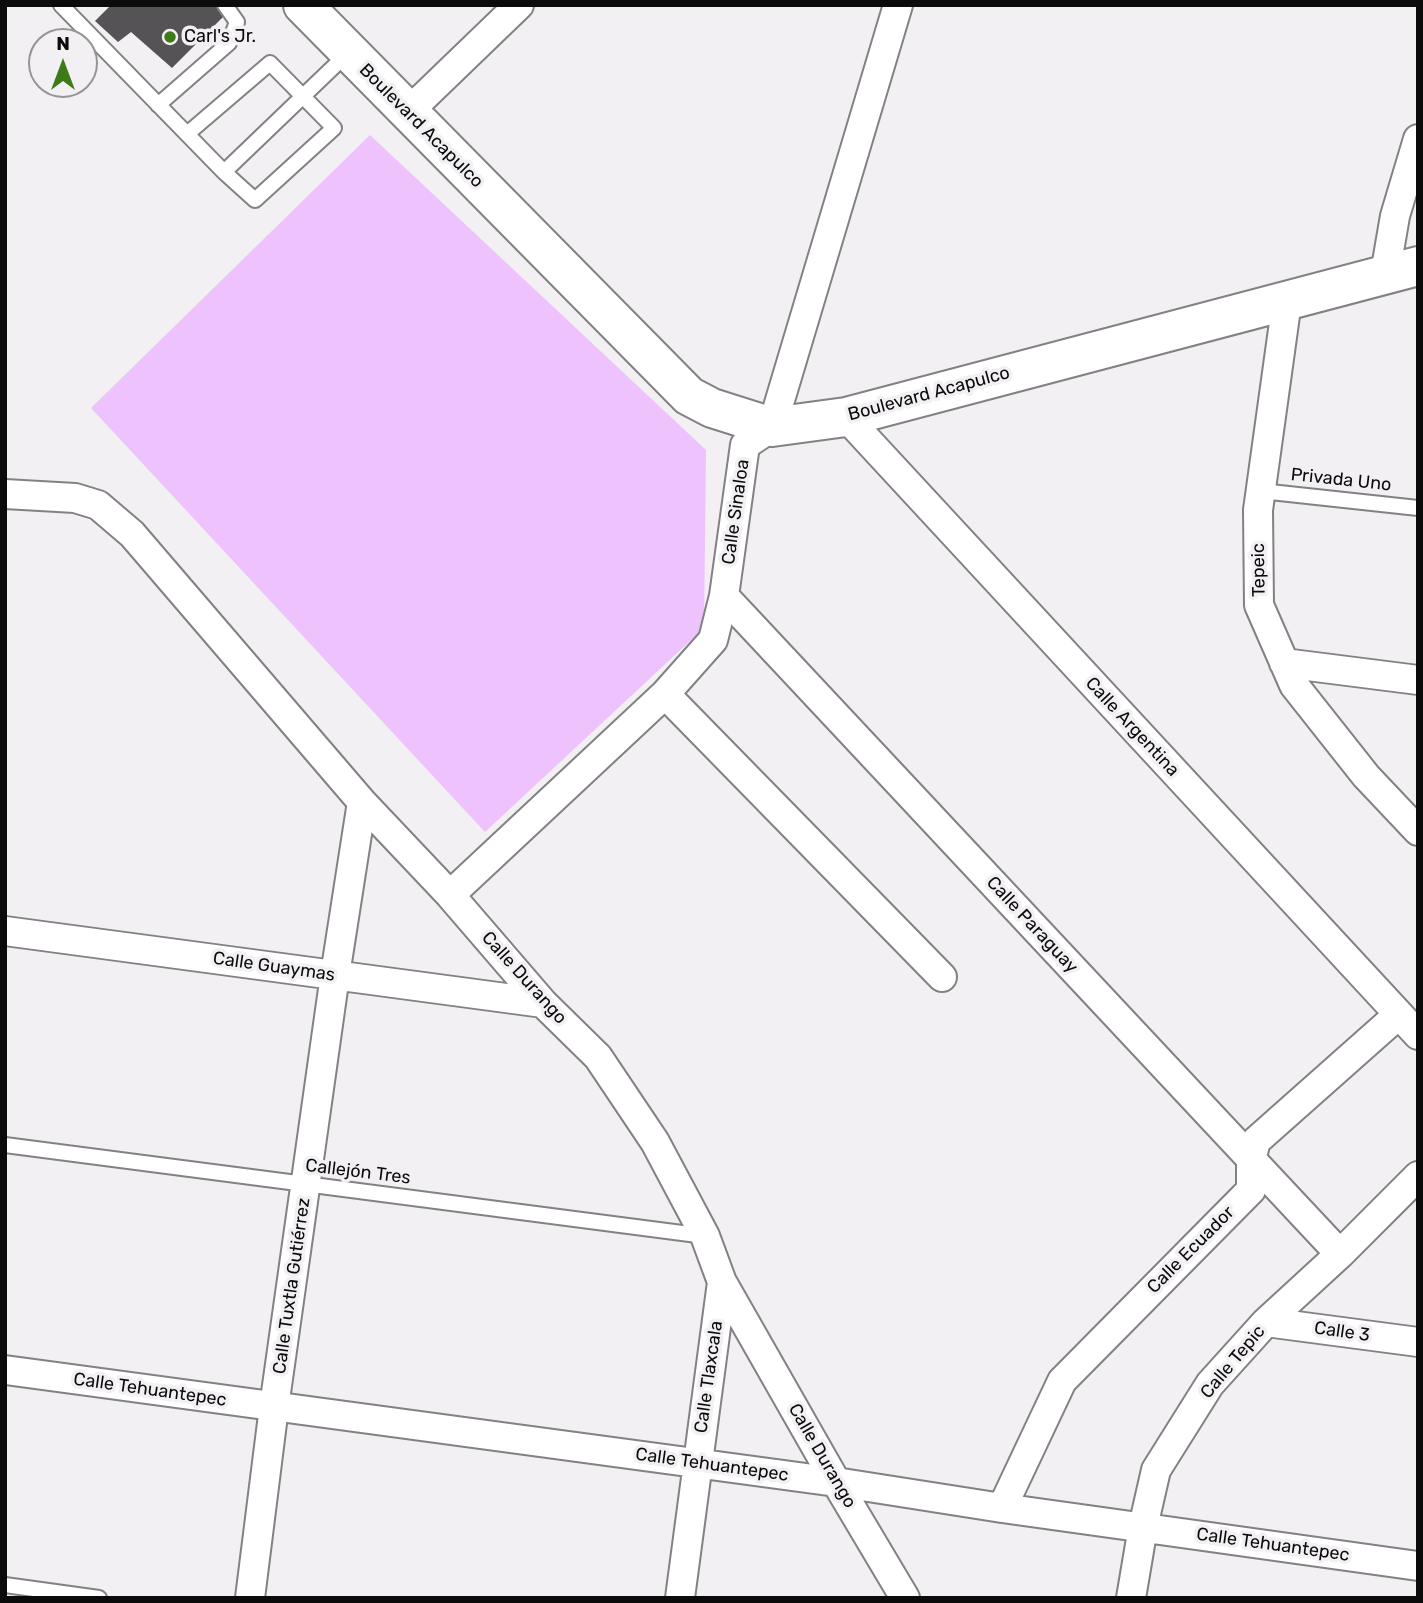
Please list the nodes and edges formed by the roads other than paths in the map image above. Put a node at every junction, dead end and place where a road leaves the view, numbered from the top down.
1 (61, 5) edge
2 (225, 5) edge
3 (303, 5) edge
4 (519, 5) edge
5 (898, 5) edge
6 (348, 52) junction
7 (303, 96) junction
8 (158, 105) junction
9 (407, 113) junction
10 (187, 134) junction
11 (1418, 139) edge
12 (224, 172) junction
13 (1401, 270) edge
14 (1287, 301) junction
15 (846, 417) junction
16 (772, 427) junction
17 (1261, 491) junction
18 (5, 494) edge
19 (1418, 508) edge
20 (724, 596) junction
21 (1283, 663) junction
22 (1418, 680) edge
23 (666, 694) junction
24 (362, 802) junction
25 (1418, 831) edge
26 (450, 895) junction
27 (5, 931) edge
28 (335, 975) junction
29 (942, 977) dead end
30 (543, 1003) junction
31 (1398, 1015) junction
32 (1418, 1035) edge
33 (5, 1145) edge
34 (1251, 1160) junction
35 (1418, 1176) edge
36 (307, 1185) junction
37 (705, 1237) junction
38 (1340, 1254) junction
39 (722, 1282) junction
40 (1266, 1322) junction
41 (1418, 1342) edge
42 (5, 1370) edge
43 (274, 1407) junction
44 (697, 1463) junction
45 (836, 1482) junction
46 (1002, 1508) junction
47 (1143, 1527) junction
48 (1418, 1566) edge
49 (5, 1585) edge
50 (99, 1598) edge
51 (250, 1598) edge
52 (680, 1598) edge
53 (905, 1598) edge
54 (1132, 1598) edge

1 - 8 lane
2 - 8 lane
3 - 6 main road, Boulevard Acapulco
4 - 9 street
5 - 16 street
6 - 7 lane
6 - 9 main road, Boulevard Acapulco
7 - 10 lane
7 - 12 lane
7 - 12 lane
8 - 10 lane
9 - 16 main road, Boulevard Acapulco
10 - 12 lane
11 - 13 street
13 - 14 main road, Boulevard Acapulco
14 - 15 main road, Boulevard Acapulco
14 - 17 street, Tepeic
15 - 16 main road, Boulevard Acapulco
15 - 31 street, Calle Argentina
16 - 20 street, Calle Sinaloa
17 - 19 lane, Privada Uno
17 - 21 street, Tepeic
18 - 24 street, Calle Durango
20 - 23 street, Calle Sinaloa
20 - 34 street, Calle Paraguay
21 - 22 street
21 - 25 street, Tepeic
23 - 26 street, Calle Sinaloa
23 - 29 street
24 - 26 street, Calle Durango
24 - 28 street, Calle Tuxtla Gutiérrez
26 - 30 street, Calle Durango
27 - 28 street, Calle Guaymas
28 - 30 street, Calle Guaymas
28 - 36 street, Calle Tuxtla Gutiérrez
30 - 37 street, Calle Durango
31 - 32 street, Calle Argentina
31 - 34 street, Calle Ecuador
33 - 36 lane, Callejón Tres
34 - 38 street, Calle Paraguay
34 - 46 street, Calle Ecuador
35 - 38 street, Calle Tepic
36 - 37 lane, Callejón Tres
36 - 43 street, Calle Tuxtla Gutiérrez
37 - 39 street, Calle Durango
38 - 40 street, Calle Tepic
39 - 44 street, Calle Tlaxcala
39 - 45 street, Calle Durango
40 - 41 street, Calle 3
40 - 47 street, Calle Tepic
42 - 43 street, Calle Tehuantepec
43 - 44 street, Calle Tehuantepec
43 - 51 street, Calle Tuxtla Gutiérrez
44 - 45 street, Calle Tehuantepec
44 - 52 street, Calle Tlaxcala
45 - 46 street, Calle Tehuantepec
45 - 53 street, Calle Durango
46 - 47 street, Calle Tehuantepec
47 - 48 street, Calle Tehuantepec
47 - 54 street, Calle Tepic
49 - 50 lane

